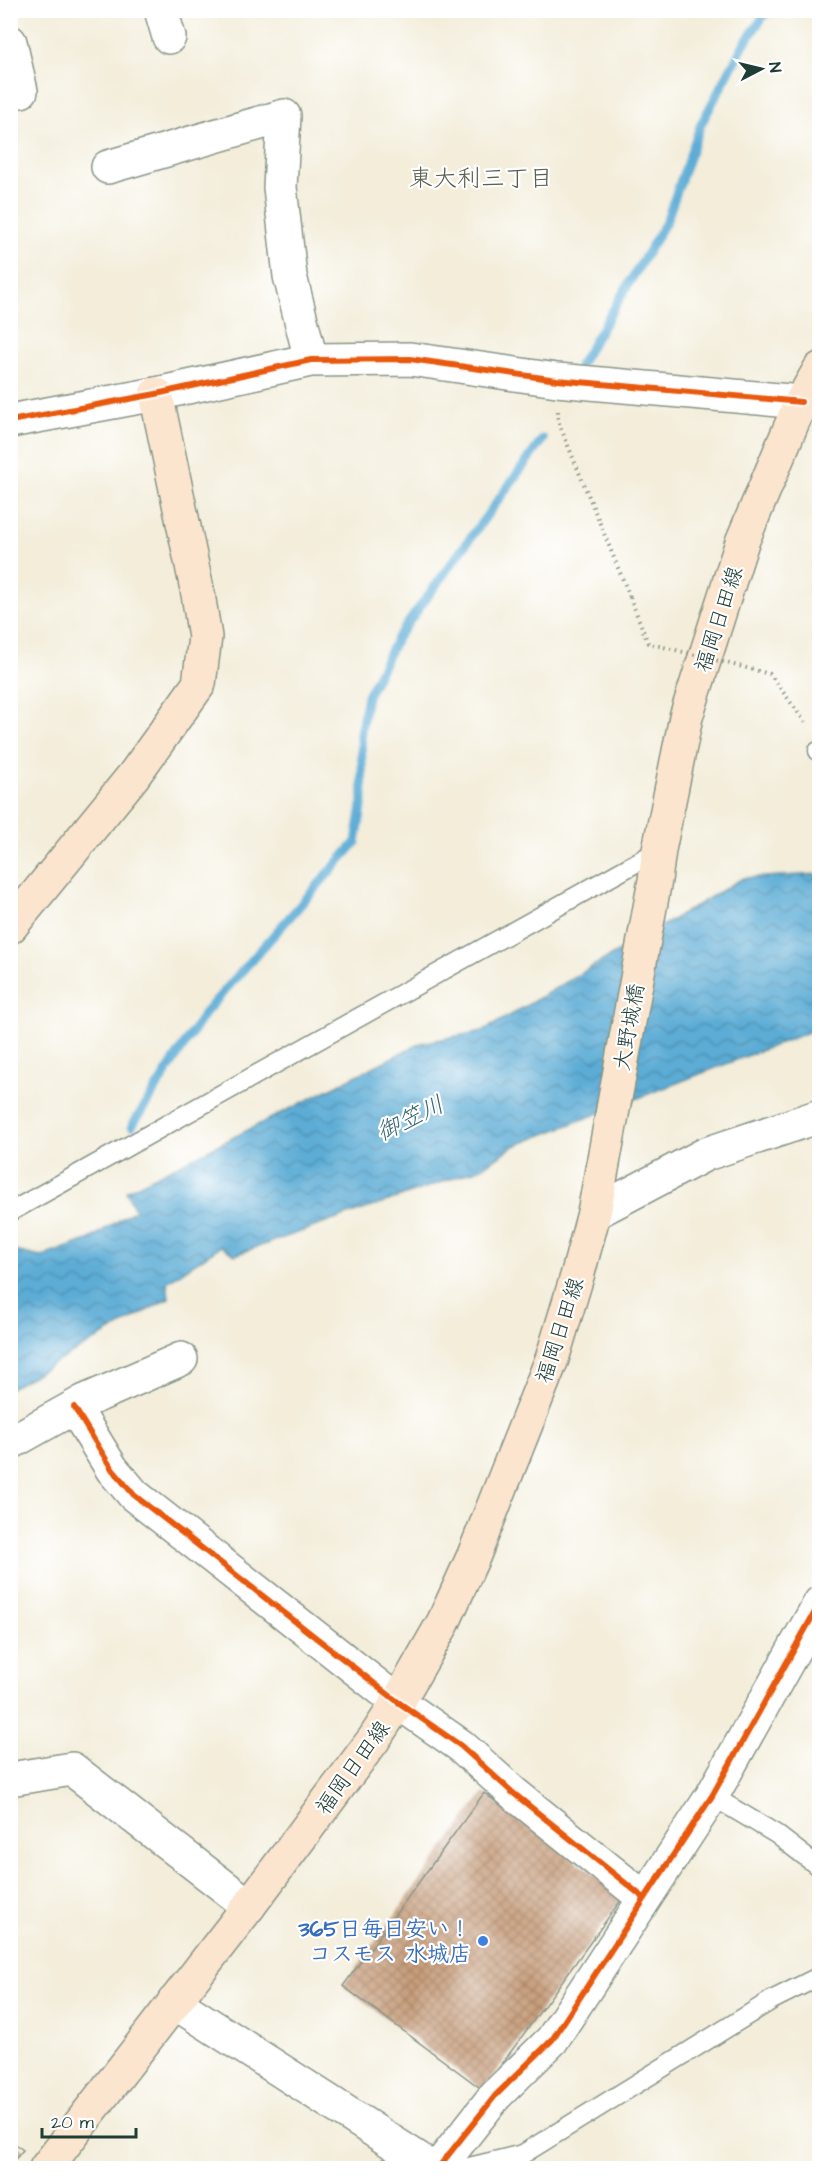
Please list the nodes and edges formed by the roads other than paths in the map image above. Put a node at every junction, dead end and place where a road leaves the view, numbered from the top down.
1 (10, 42) edge
2 (21, 91) dead end
3 (108, 167) dead end
4 (311, 360) junction
5 (819, 369) edge
6 (156, 394) junction
7 (801, 402) junction
8 (10, 421) edge
9 (657, 865) junction
10 (10, 927) edge
11 (819, 1116) edge
12 (601, 1173) joint
13 (10, 1212) edge
14 (594, 1213) junction
15 (181, 1359) dead end
16 (74, 1407) junction
17 (10, 1443) edge
18 (819, 1603) edge
19 (398, 1702) junction
20 (10, 1779) edge
21 (712, 1796) junction
22 (819, 1868) edge
23 (644, 1898) junction
24 (249, 1906) junction
25 (819, 1976) edge
26 (174, 2002) junction
27 (46, 2169) edge
28 (425, 2169) edge
29 (438, 2169) edge
30 (465, 2169) edge

1 - 2 street
3 - 4 street
4 - 6 street
4 - 7 street
5 - 7 main road, 福岡日田線
6 - 8 street
6 - 10 main road
7 - 9 main road, 福岡日田線
9 - 12 main road, 大野城橋
9 - 13 lane
11 - 14 street
12 - 14 main road, 福岡日田線
14 - 19 main road, 福岡日田線
15 - 16 street
16 - 17 street
16 - 19 street
18 - 21 street
19 - 23 street
19 - 24 main road, 福岡日田線
20 - 24 street
21 - 22 lane
21 - 23 street
23 - 29 street
24 - 26 main road, 福岡日田線
25 - 30 lane
26 - 27 main road, 福岡日田線
26 - 28 street

